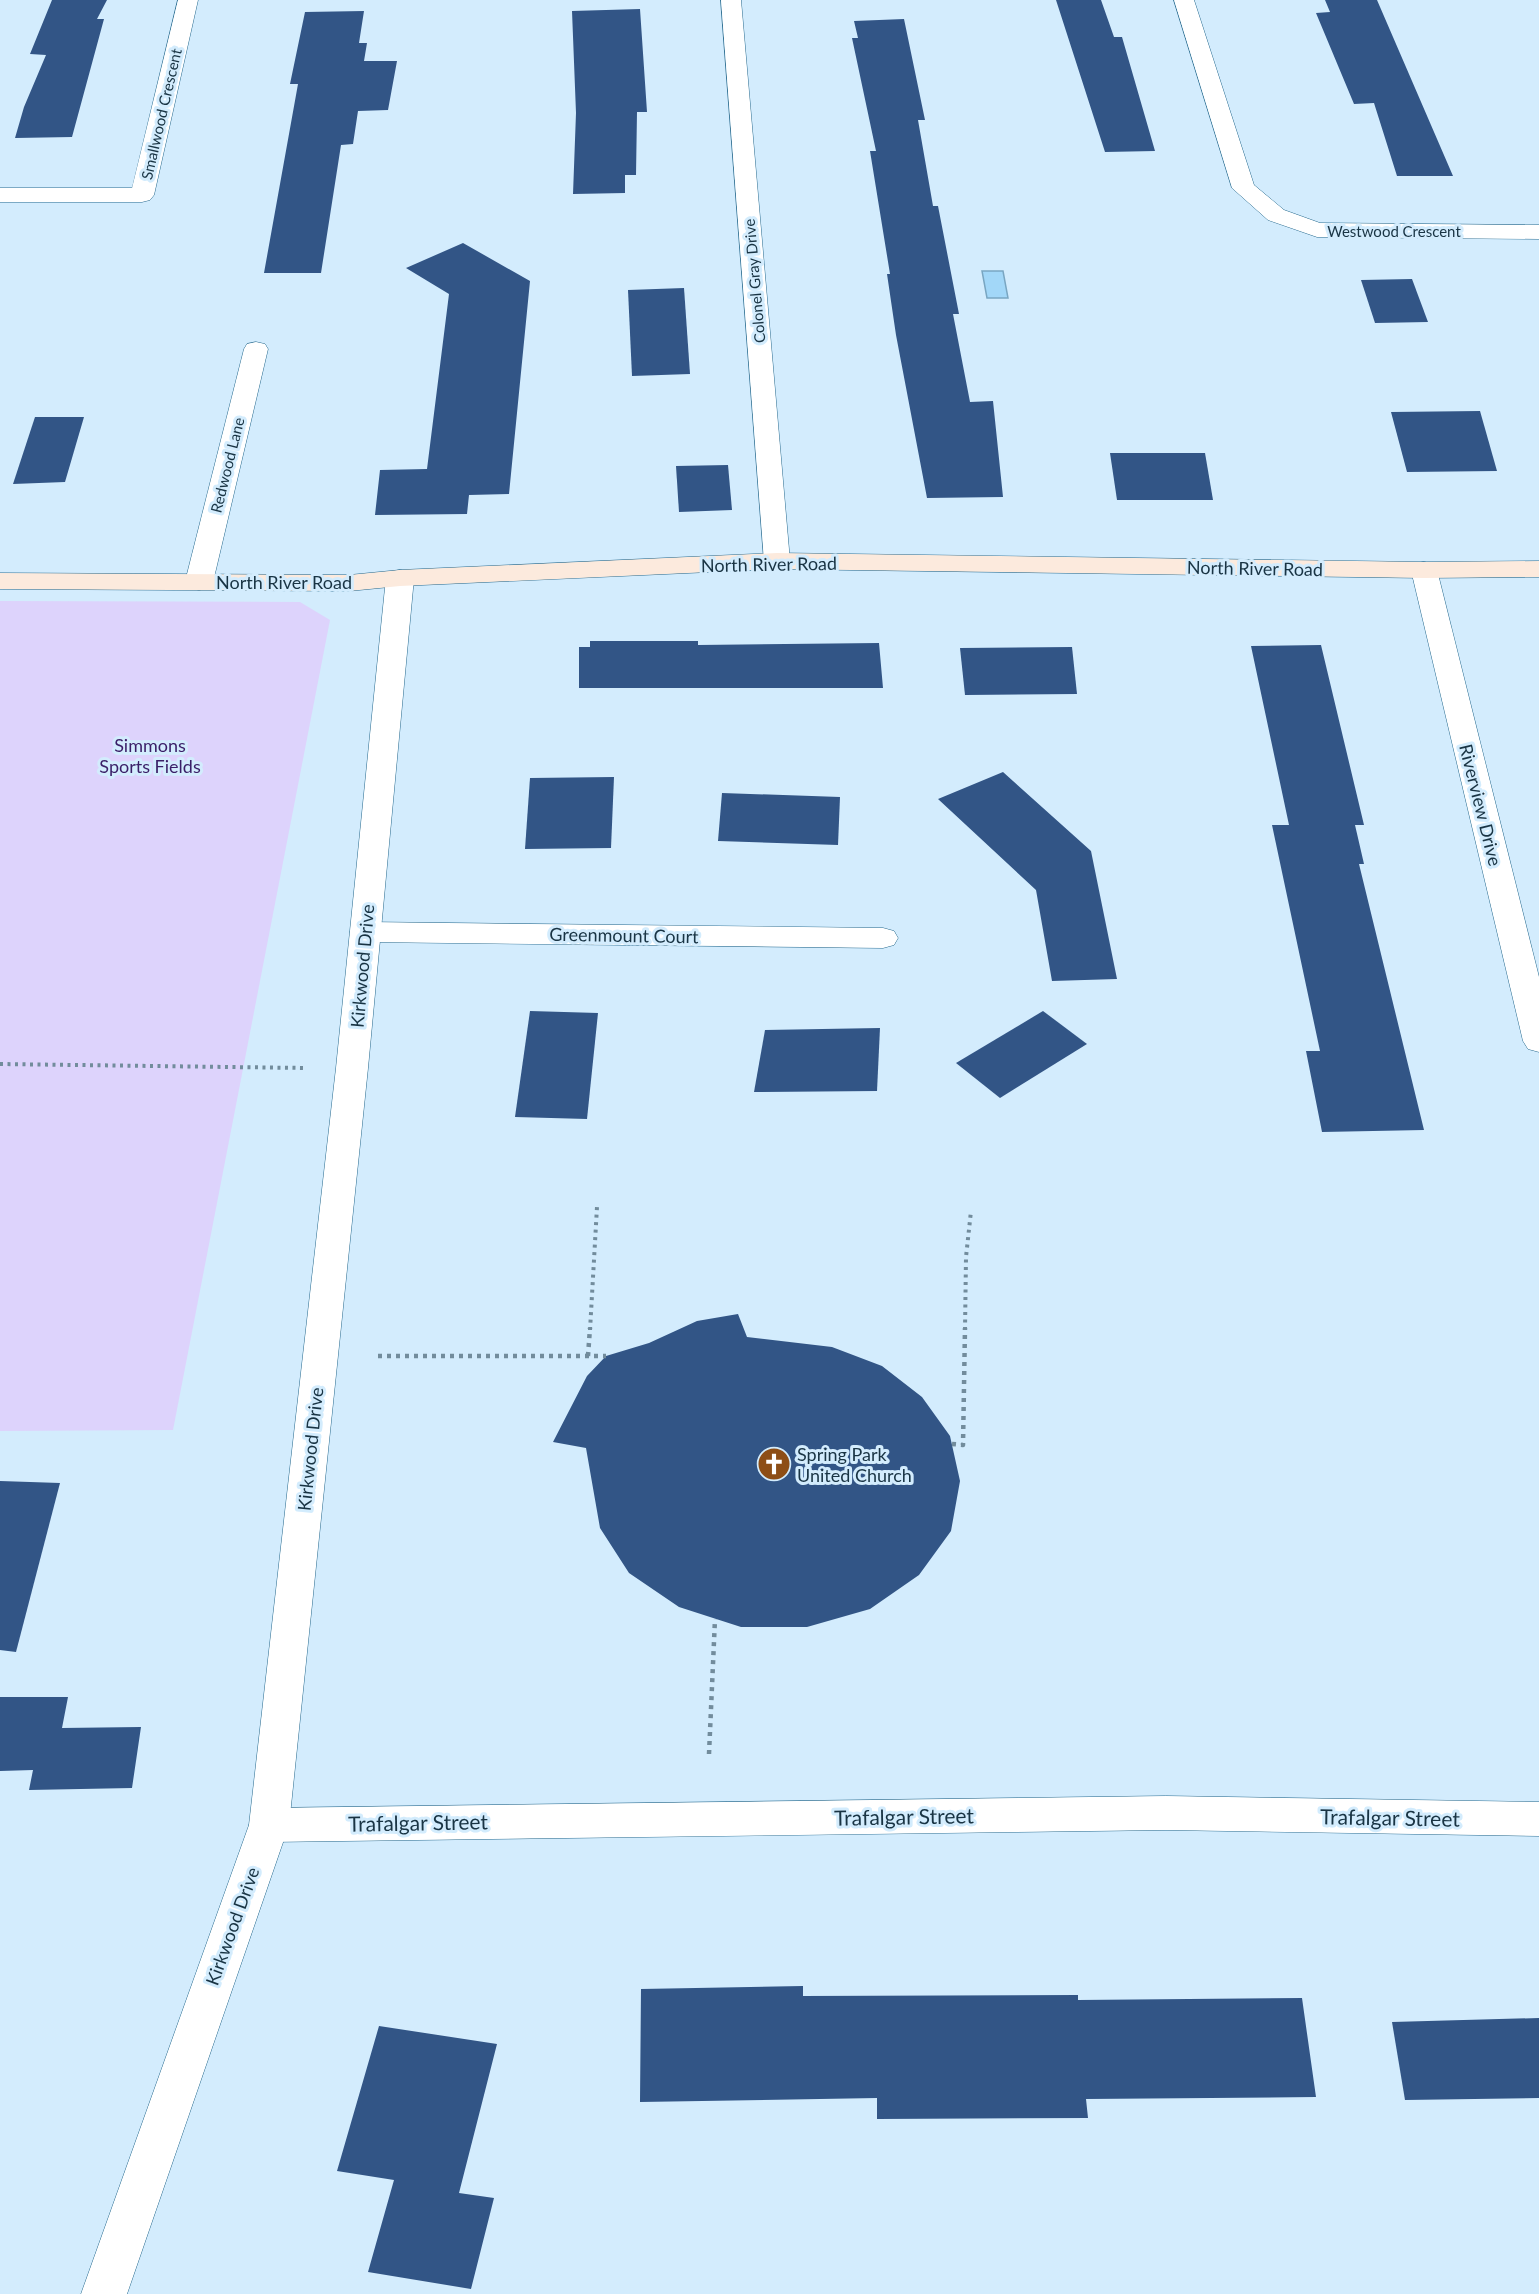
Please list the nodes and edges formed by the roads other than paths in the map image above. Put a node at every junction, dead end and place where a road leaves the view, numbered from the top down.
1 (188, 0) edge
2 (731, 0) edge
3 (1184, 0) edge
4 (0, 195) edge
5 (1539, 232) edge
6 (256, 349) dead end
7 (777, 561) junction
8 (1539, 569) edge
9 (1424, 570) junction
10 (400, 578) junction
11 (0, 581) edge
12 (199, 582) junction
13 (364, 932) junction
14 (883, 938) dead end
15 (1539, 1041) edge
16 (1539, 1819) edge
17 (269, 1825) junction
18 (104, 2294) edge

1 - 4 street, Smallwood Crescent
2 - 7 street, Colonel Gray Drive
3 - 5 street, Westwood Crescent
6 - 12 street, Redwood Lane
7 - 9 main road, North River Road
7 - 10 main road, North River Road
8 - 9 main road, North River Road
9 - 15 street, Riverview Drive
10 - 12 main road, North River Road
10 - 13 street, Kirkwood Drive
11 - 12 main road, North River Road
13 - 14 street, Greenmount Court
13 - 17 street, Kirkwood Drive
16 - 17 street, Trafalgar Street
17 - 18 street, Kirkwood Drive

